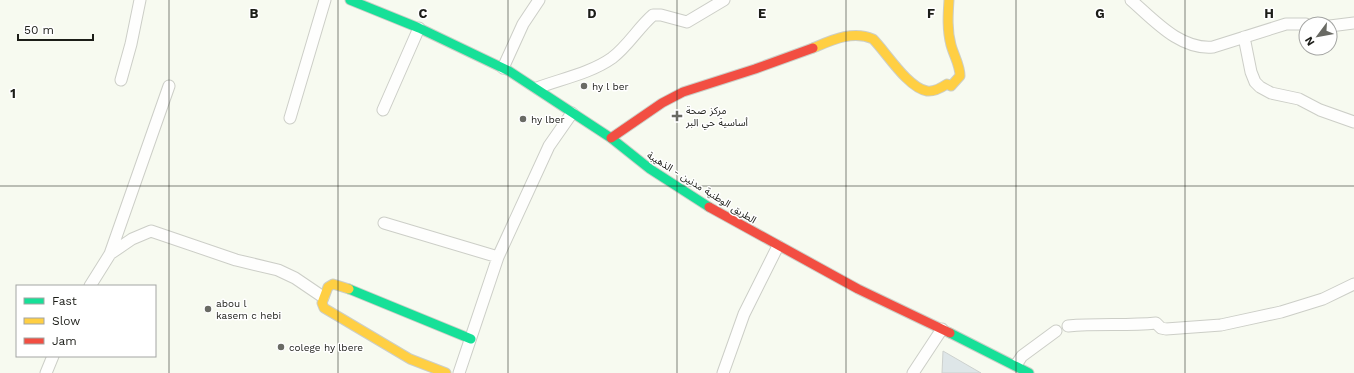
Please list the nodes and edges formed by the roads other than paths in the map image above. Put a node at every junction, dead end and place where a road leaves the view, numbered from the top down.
1 (140, 0) edge
2 (325, 0) edge
3 (350, 0) edge
4 (539, 0) edge
5 (724, 0) edge
6 (949, 0) edge
7 (1131, 0) edge
8 (1354, 23) edge
9 (1298, 24) edge
10 (1338, 25) edge
11 (419, 28) junction
12 (1244, 38) junction
13 (503, 68) junction
14 (121, 80) dead end
15 (169, 86) dead end
16 (537, 88) junction
17 (383, 110) dead end
18 (572, 113) junction
19 (290, 118) dead end
20 (1354, 122) edge
21 (611, 138) junction
22 (384, 223) dead end
23 (778, 246) junction
24 (110, 254) junction
25 (498, 257) junction
26 (1354, 284) edge
27 (91, 285) edge
28 (323, 297) junction
29 (1068, 326) dead end
30 (942, 329) junction
31 (1056, 331) dead end
32 (471, 339) junction
33 (53, 357) edge
34 (1016, 365) junction
35 (46, 373) edge
36 (446, 373) edge
37 (459, 373) edge
38 (723, 373) edge
39 (913, 373) edge
40 (1029, 373) edge

1 - 14 street
2 - 19 street
3 - 11 street, الطريق الوطنية مدنين - الذهيبة
4 - 13 street
5 - 16 street
6 - 21 street
7 - 12 street
8 - 10 street
9 - 12 street
11 - 13 street, الطريق الوطنية مدنين - الذهيبة
11 - 17 street
12 - 20 street
13 - 16 street, الطريق الوطنية مدنين - الذهيبة
15 - 24 street
16 - 18 street, الطريق الوطنية مدنين - الذهيبة
18 - 21 street, الطريق الوطنية مدنين - الذهيبة
18 - 25 street
21 - 23 street, الطريق الوطنية مدنين - الذهيبة
22 - 25 street
23 - 30 street, الطريق الوطنية مدنين - الذهيبة
23 - 38 street
24 - 27 street
24 - 28 street
25 - 32 street
26 - 29 street
28 - 32 street
28 - 36 street
30 - 34 street, الطريق الوطنية مدنين - الذهيبة
30 - 39 street
31 - 34 street
32 - 37 street
33 - 35 street
34 - 40 street, الطريق الوطنية مدنين - الذهيبة

